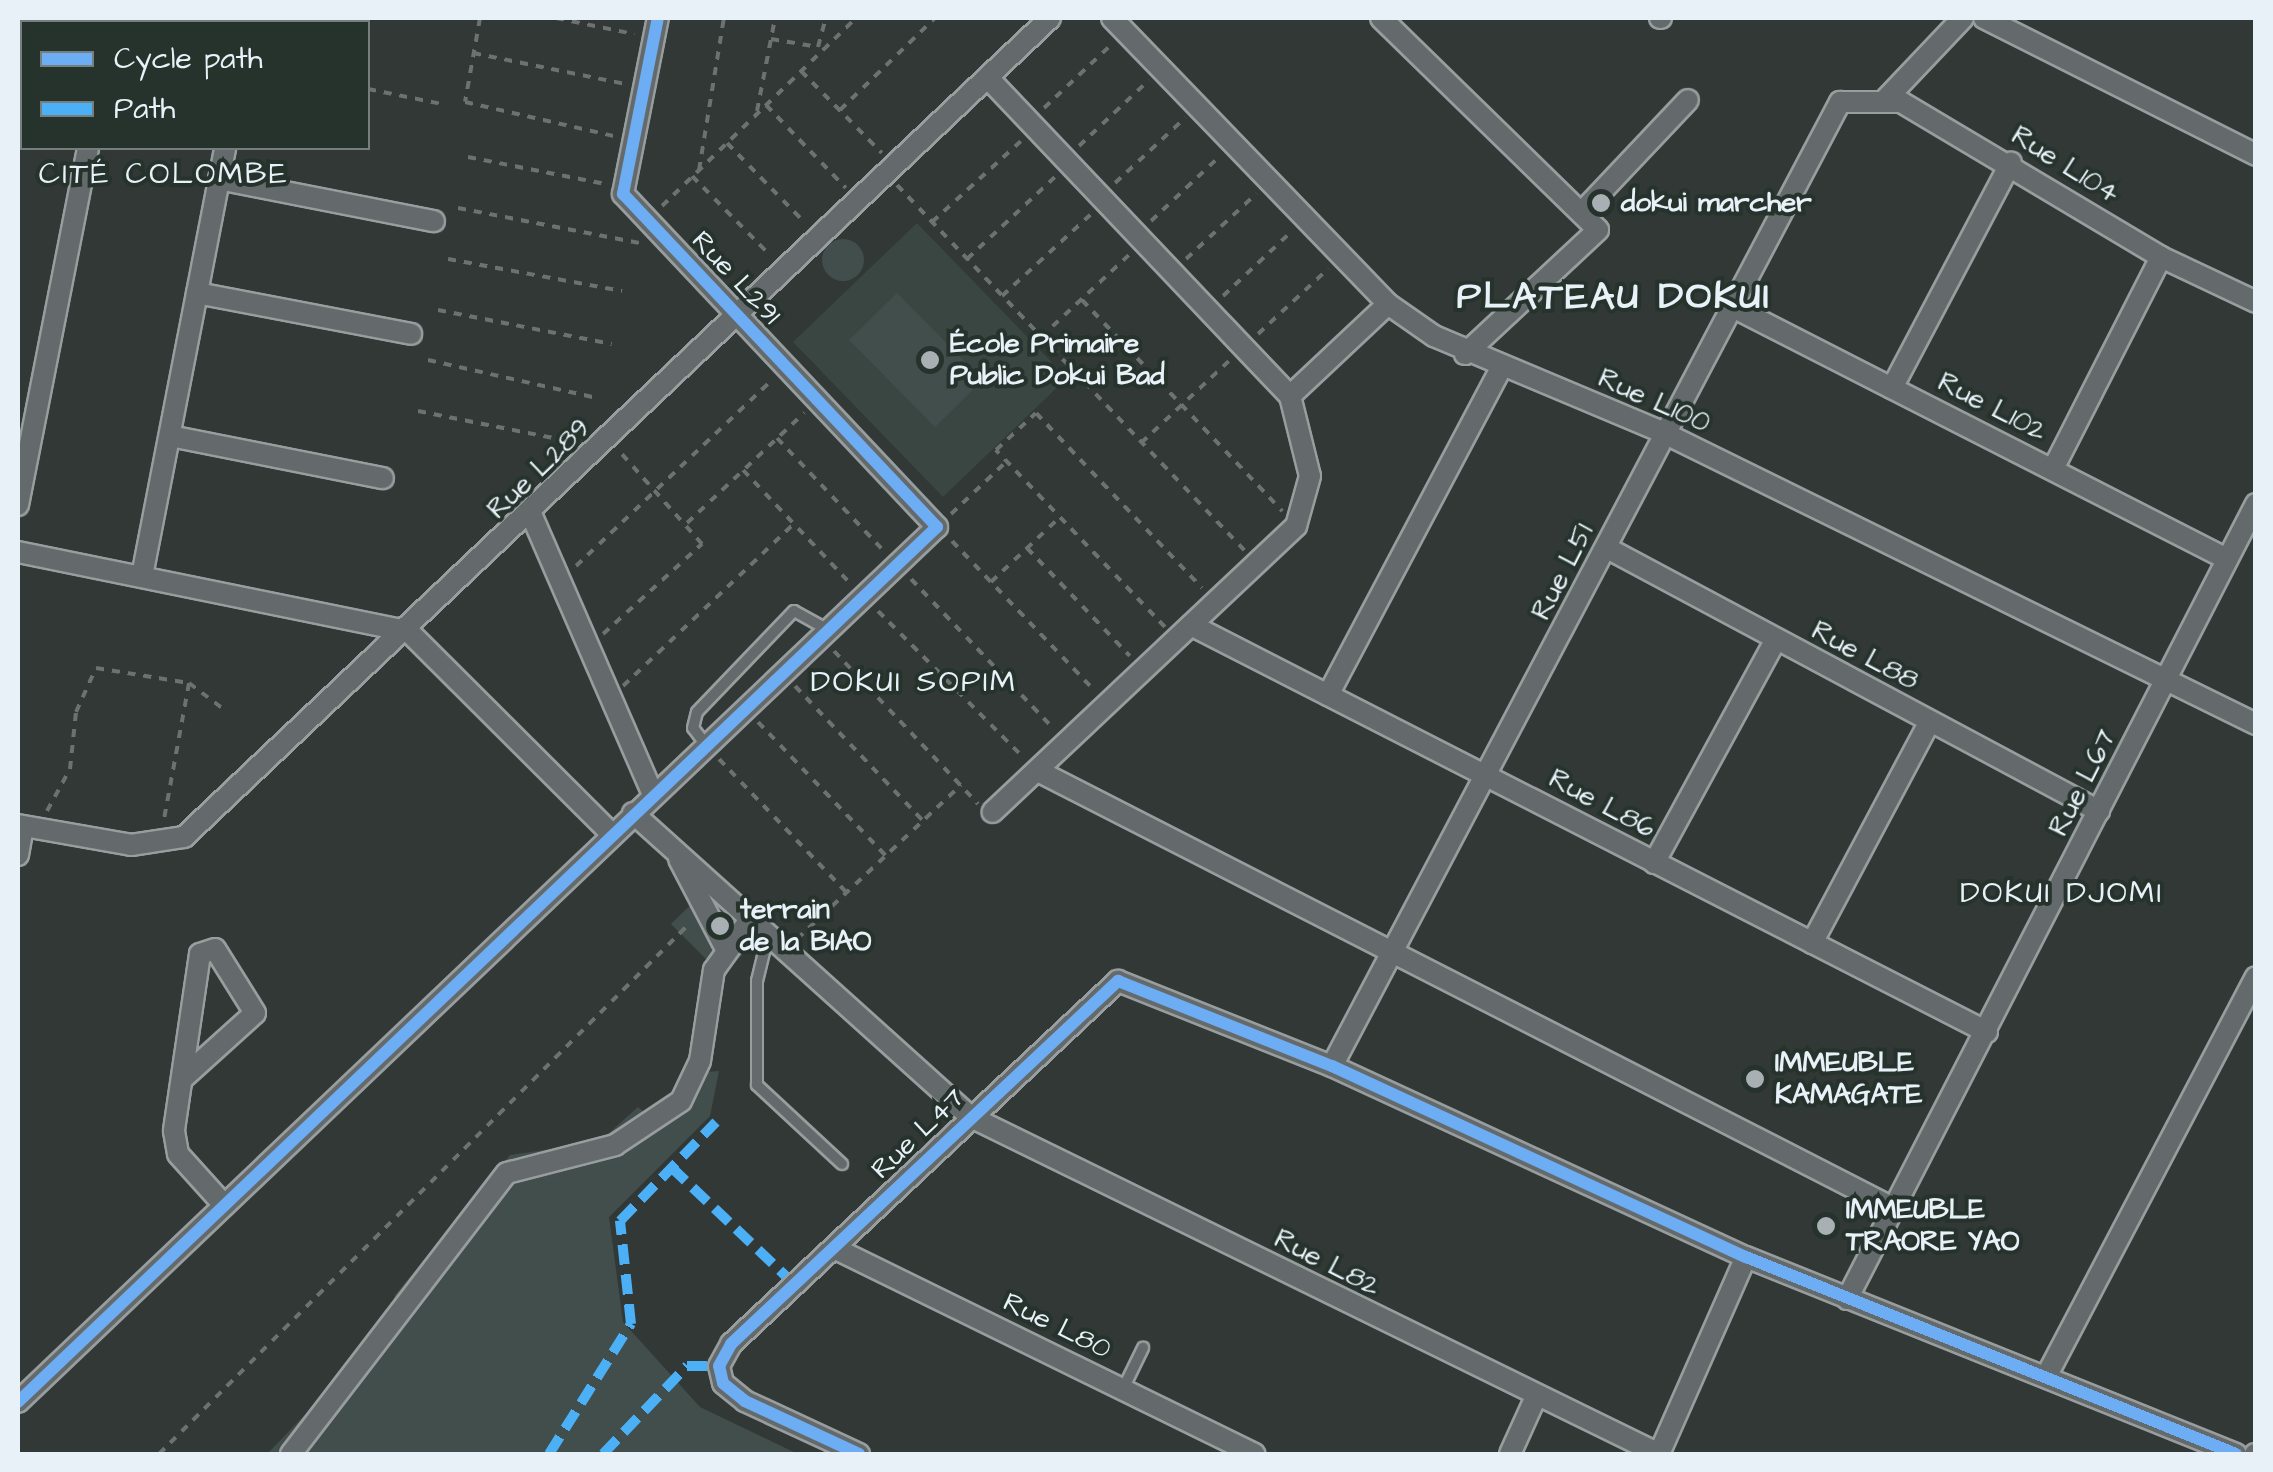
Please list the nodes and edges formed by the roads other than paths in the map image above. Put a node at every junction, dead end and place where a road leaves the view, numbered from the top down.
1 (1050, 18) edge
2 (1381, 18) edge
3 (1963, 18) edge
4 (1984, 18) edge
5 (1120, 24) edge
6 (656, 28) edge
7 (988, 79) junction
8 (1886, 99) junction
9 (1688, 100) dead end
10 (88, 150) edge
11 (225, 150) edge
12 (2256, 155) edge
13 (2011, 162) junction
14 (219, 179) junction
15 (1582, 212) junction
16 (434, 221) dead end
17 (2161, 258) junction
18 (197, 293) junction
19 (2256, 302) edge
20 (1388, 304) junction
21 (1731, 306) junction
22 (739, 317) junction
23 (411, 334) dead end
24 (1465, 354) junction
25 (1502, 366) junction
26 (1892, 388) junction
27 (1290, 396) junction
28 (1660, 432) junction
29 (170, 436) junction
30 (2053, 469) junction
31 (383, 478) dead end
32 (2256, 504) edge
33 (18, 505) edge
34 (531, 514) junction
35 (1606, 548) junction
36 (18, 552) edge
37 (2228, 559) junction
38 (142, 576) junction
39 (408, 632) junction
40 (1184, 632) junction
41 (824, 633) junction
42 (1776, 640) junction
43 (2167, 680) junction
44 (1328, 695) junction
45 (1930, 721) junction
46 (2256, 724) edge
47 (706, 745) junction
48 (1038, 771) junction
49 (1490, 777) junction
50 (653, 794) junction
51 (2099, 811) junction
52 (994, 812) road end
53 (633, 813) junction
54 (26, 826) edge
55 (612, 834) junction
56 (18, 854) edge
57 (678, 856) junction
58 (1654, 863) junction
59 (749, 921) junction
60 (1812, 943) junction
61 (724, 945) junction
62 (774, 947) junction
63 (1393, 958) junction
64 (2256, 977) edge
65 (1986, 1032) junction
66 (1332, 1066) junction
67 (182, 1079) junction
68 (971, 1116) junction
69 (842, 1164) dead end
70 (224, 1205) junction
71 (1895, 1210) junction
72 (836, 1249) junction
73 (1746, 1257) junction
74 (1846, 1299) junction
75 (1143, 1348) dead end
76 (2048, 1372) junction
77 (1123, 1389) junction
78 (1535, 1399) junction
79 (18, 1402) edge
80 (290, 1454) edge
81 (859, 1454) edge
82 (1254, 1454) edge
83 (1510, 1454) edge
84 (1659, 1454) edge
85 (2236, 1454) edge

1 - 7 street, Rue L289
2 - 15 street
3 - 8 street
4 - 12 street
5 - 20 street, Rue L100
6 - 22 street, Rue L291
7 - 22 street, Rue L289
7 - 27 street
8 - 13 street, Rue L104
8 - 21 street, Rue L51
9 - 15 street
10 - 33 street
11 - 14 street
13 - 17 street, Rue L104
13 - 26 street
14 - 16 street
14 - 18 street
15 - 24 street
17 - 19 street, Rue L104
17 - 30 street
18 - 23 street
18 - 29 street
20 - 24 street, Rue L100
20 - 27 street
21 - 26 street, Rue L102
21 - 28 street, Rue L51
22 - 34 street, Rue L289
22 - 41 street, Rue L291
24 - 25 street, Rue L100
25 - 28 street, Rue L100
25 - 44 street
26 - 30 street, Rue L102
27 - 40 street
28 - 35 street, Rue L51
28 - 43 street, Rue L100
29 - 31 street
29 - 38 street
30 - 37 street, Rue L102
32 - 37 street, Rue L67
34 - 39 street, Rue L289
34 - 50 street
35 - 42 street, Rue L88
35 - 49 street, Rue L51
36 - 38 street
37 - 43 street, Rue L67
38 - 39 street
39 - 54 street, Rue L289
39 - 55 street
40 - 44 street, Rue L86
40 - 48 street
41 - 47 street
41 - 47 lane
42 - 45 street, Rue L88
42 - 58 street
43 - 46 street, Rue L100
43 - 51 street, Rue L67
44 - 49 street, Rue L86
45 - 51 street, Rue L88
45 - 60 street
47 - 50 street
48 - 52 street
48 - 63 street
49 - 58 street, Rue L86
49 - 63 street, Rue L51
50 - 53 street
51 - 65 street, Rue L67
53 - 55 street
53 - 57 street, Rue L82
54 - 56 street
55 - 70 street
57 - 59 street, Rue L82
57 - 61 street
58 - 60 street, Rue L86
59 - 61 street
59 - 62 street, Rue L82
60 - 65 street, Rue L86
61 - 80 street
62 - 68 street, Rue L82
62 - 69 lane
63 - 66 street, Rue L51
63 - 71 street
64 - 76 street
65 - 71 street, Rue L67
66 - 68 street, Rue L47
66 - 73 street
67 - 67 street
67 - 70 street
68 - 72 street, Rue L47
68 - 78 street, Rue L82
70 - 79 street
71 - 74 street, Rue L67
72 - 77 street, Rue L80
72 - 81 street, Rue L47
73 - 74 street
73 - 84 street
74 - 76 street
75 - 77 lane
76 - 85 street
77 - 82 street, Rue L80
78 - 83 street
78 - 84 street, Rue L82

